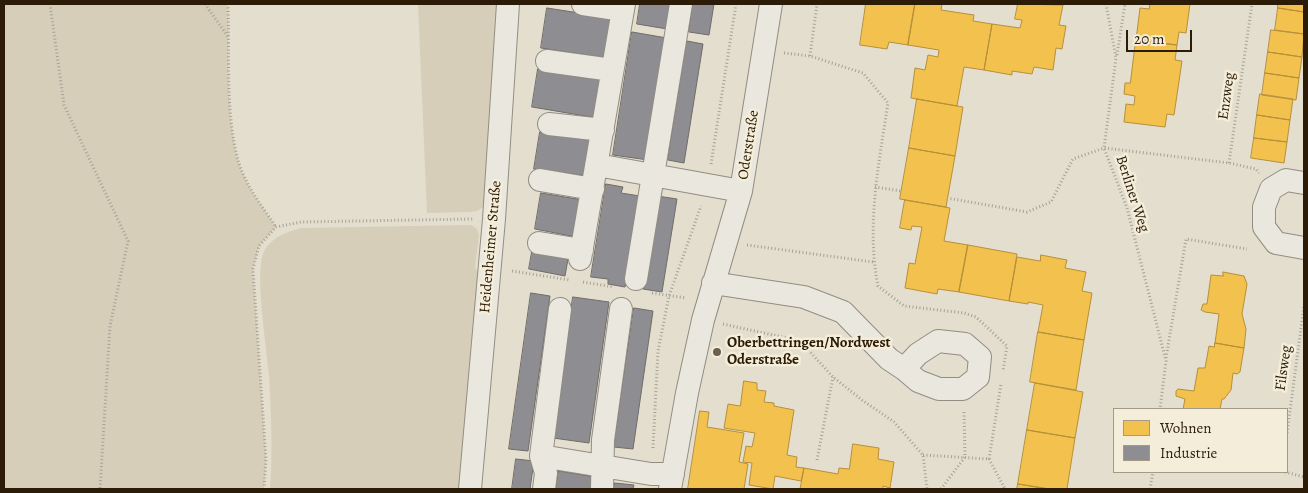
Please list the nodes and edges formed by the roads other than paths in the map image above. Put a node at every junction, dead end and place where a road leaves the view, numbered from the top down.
1 (508, 4) edge
2 (583, 4) edge
3 (681, 4) edge
4 (771, 4) edge
5 (624, 7) edge
6 (547, 61) dead end
7 (612, 70) junction
8 (549, 124) dead end
9 (603, 130) junction
10 (598, 165) junction
11 (652, 175) junction
12 (540, 180) dead end
13 (1304, 183) edge
14 (593, 189) junction
15 (741, 191) junction
16 (539, 243) dead end
17 (1304, 248) edge
18 (636, 279) dead end
19 (713, 283) junction
20 (560, 309) dead end
21 (621, 309) dead end
22 (904, 369) junction
23 (541, 456) junction
24 (604, 466) junction
25 (665, 479) edge
26 (470, 489) edge
27 (544, 489) edge
28 (602, 489) edge

1 - 26 street, Heidenheimer Straße
2 - 5 street
3 - 11 street
4 - 15 street, Oderstraße
5 - 7 street
6 - 7 street
7 - 9 street
8 - 9 street
9 - 10 street
10 - 11 street
10 - 14 street
11 - 15 street
11 - 18 street
12 - 14 street
13 - 17 street
14 - 16 street
15 - 19 street, Oderstraße
19 - 22 street
19 - 25 street, Oderstraße
20 - 23 street
21 - 24 street
22 - 22 street
23 - 24 street
23 - 27 street
24 - 25 street
24 - 28 street

